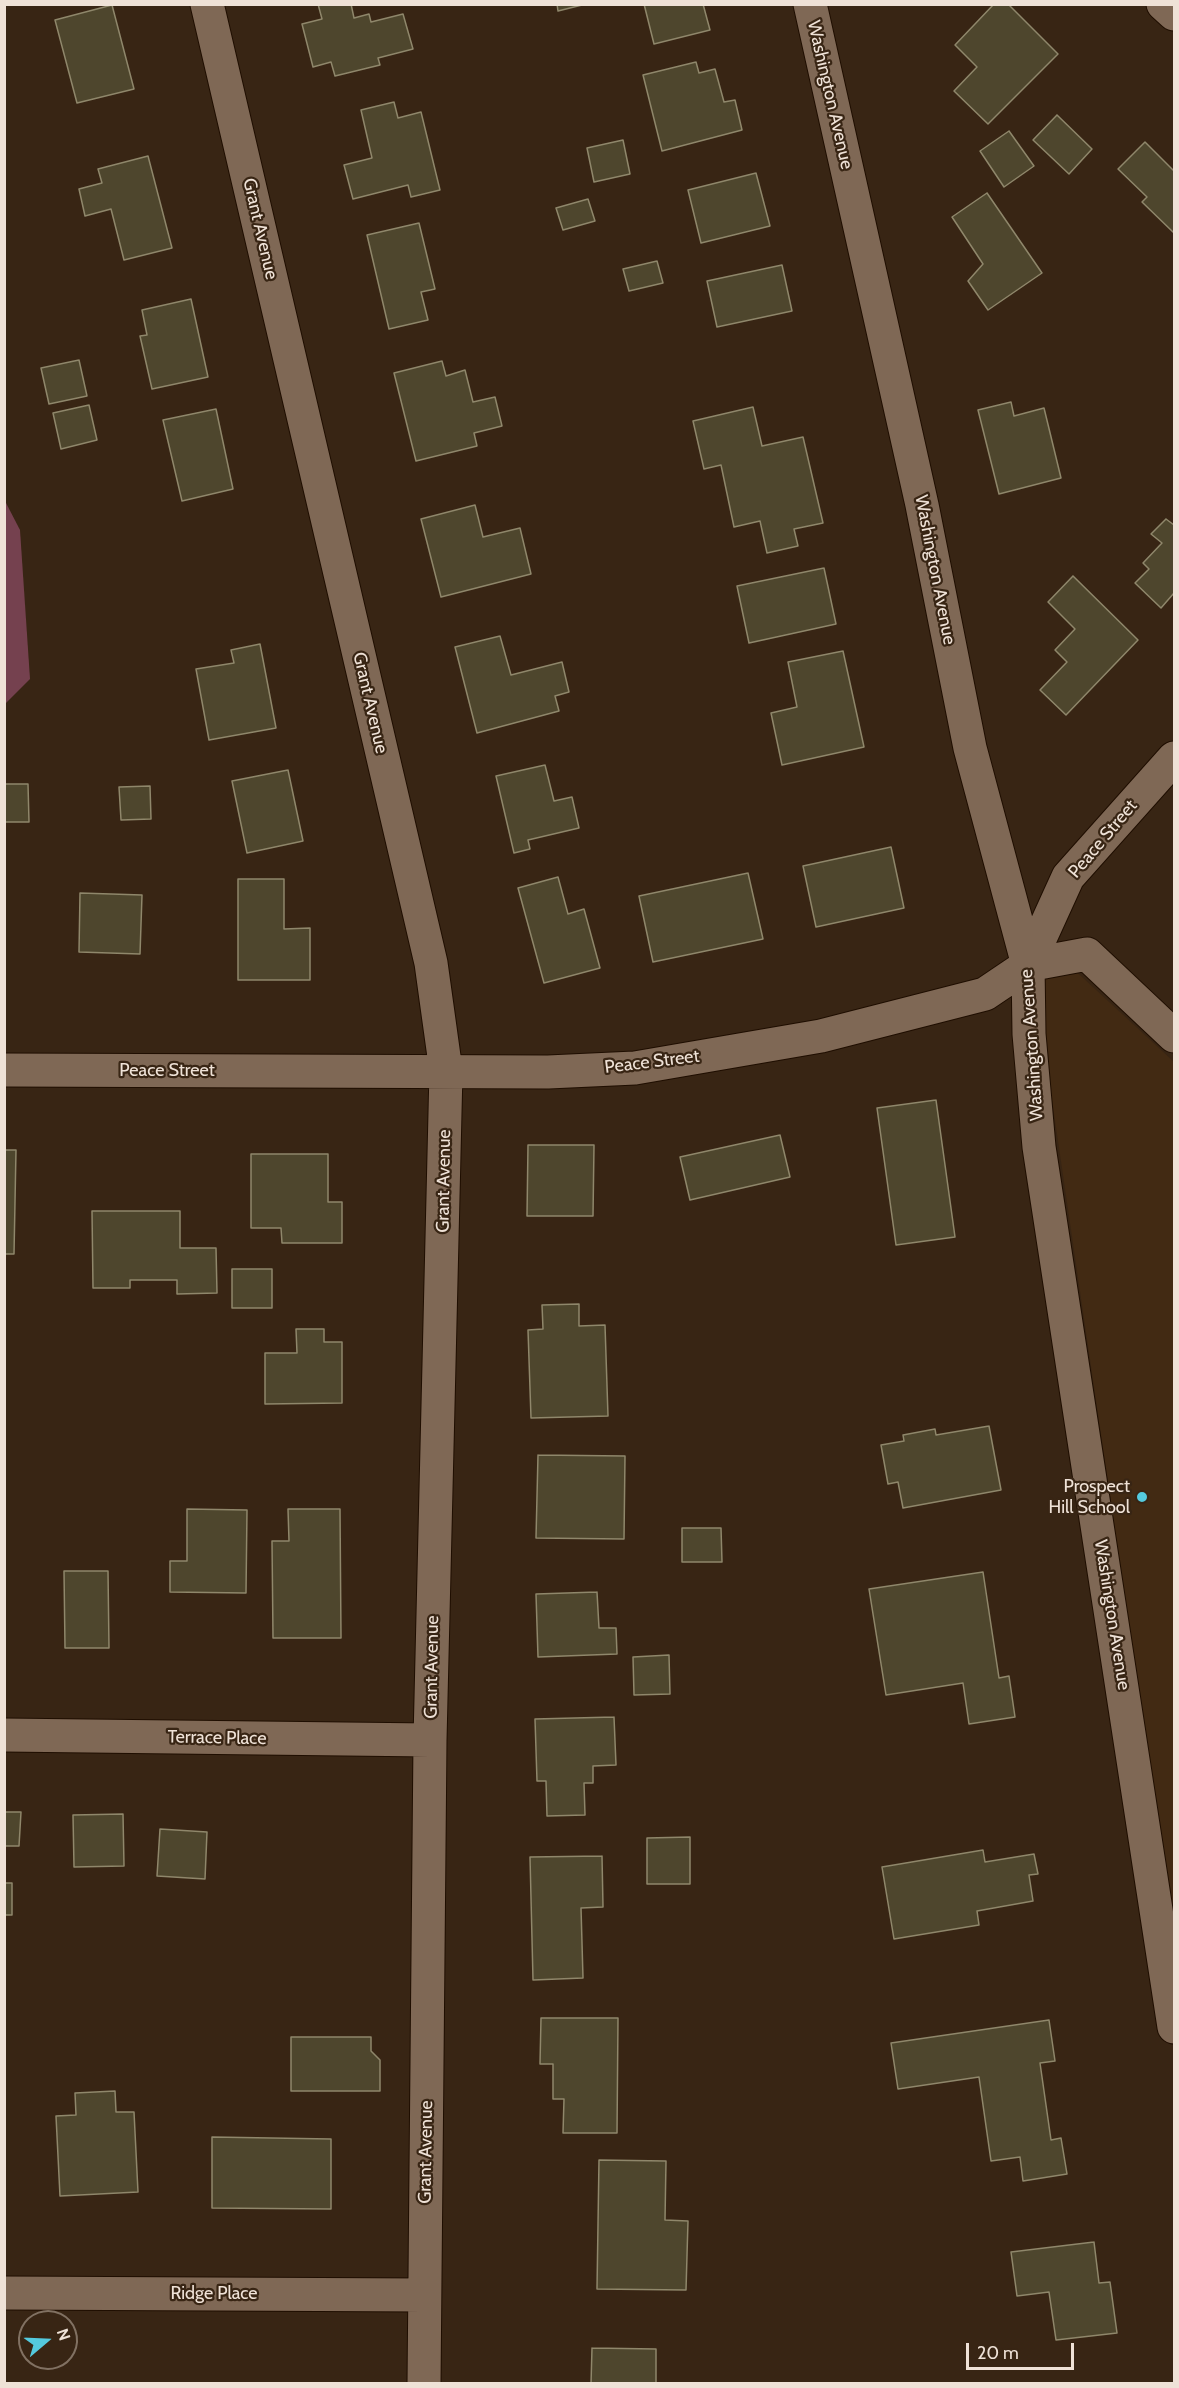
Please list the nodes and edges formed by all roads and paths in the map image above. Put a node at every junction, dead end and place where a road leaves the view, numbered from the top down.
1 (207, 4) edge
2 (810, 4) edge
3 (1163, 4) edge
4 (1174, 14) edge
5 (1174, 758) edge
6 (1028, 965) junction
7 (1174, 1036) edge
8 (4, 1070) edge
9 (447, 1071) junction
10 (4, 1735) edge
11 (430, 1740) junction
12 (1174, 2027) edge
13 (4, 2293) edge
14 (424, 2295) junction
15 (424, 2384) edge

1 - 9 street, Grant Avenue
2 - 6 street, Washington Avenue
3 - 4 street
5 - 6 street, Peace Street
6 - 7 street
6 - 9 street, Peace Street
6 - 12 street, Washington Avenue
8 - 9 street, Peace Street
9 - 11 street, Grant Avenue
10 - 11 street, Terrace Place
11 - 14 street, Grant Avenue
13 - 14 street, Ridge Place
14 - 15 street, Grant Avenue

